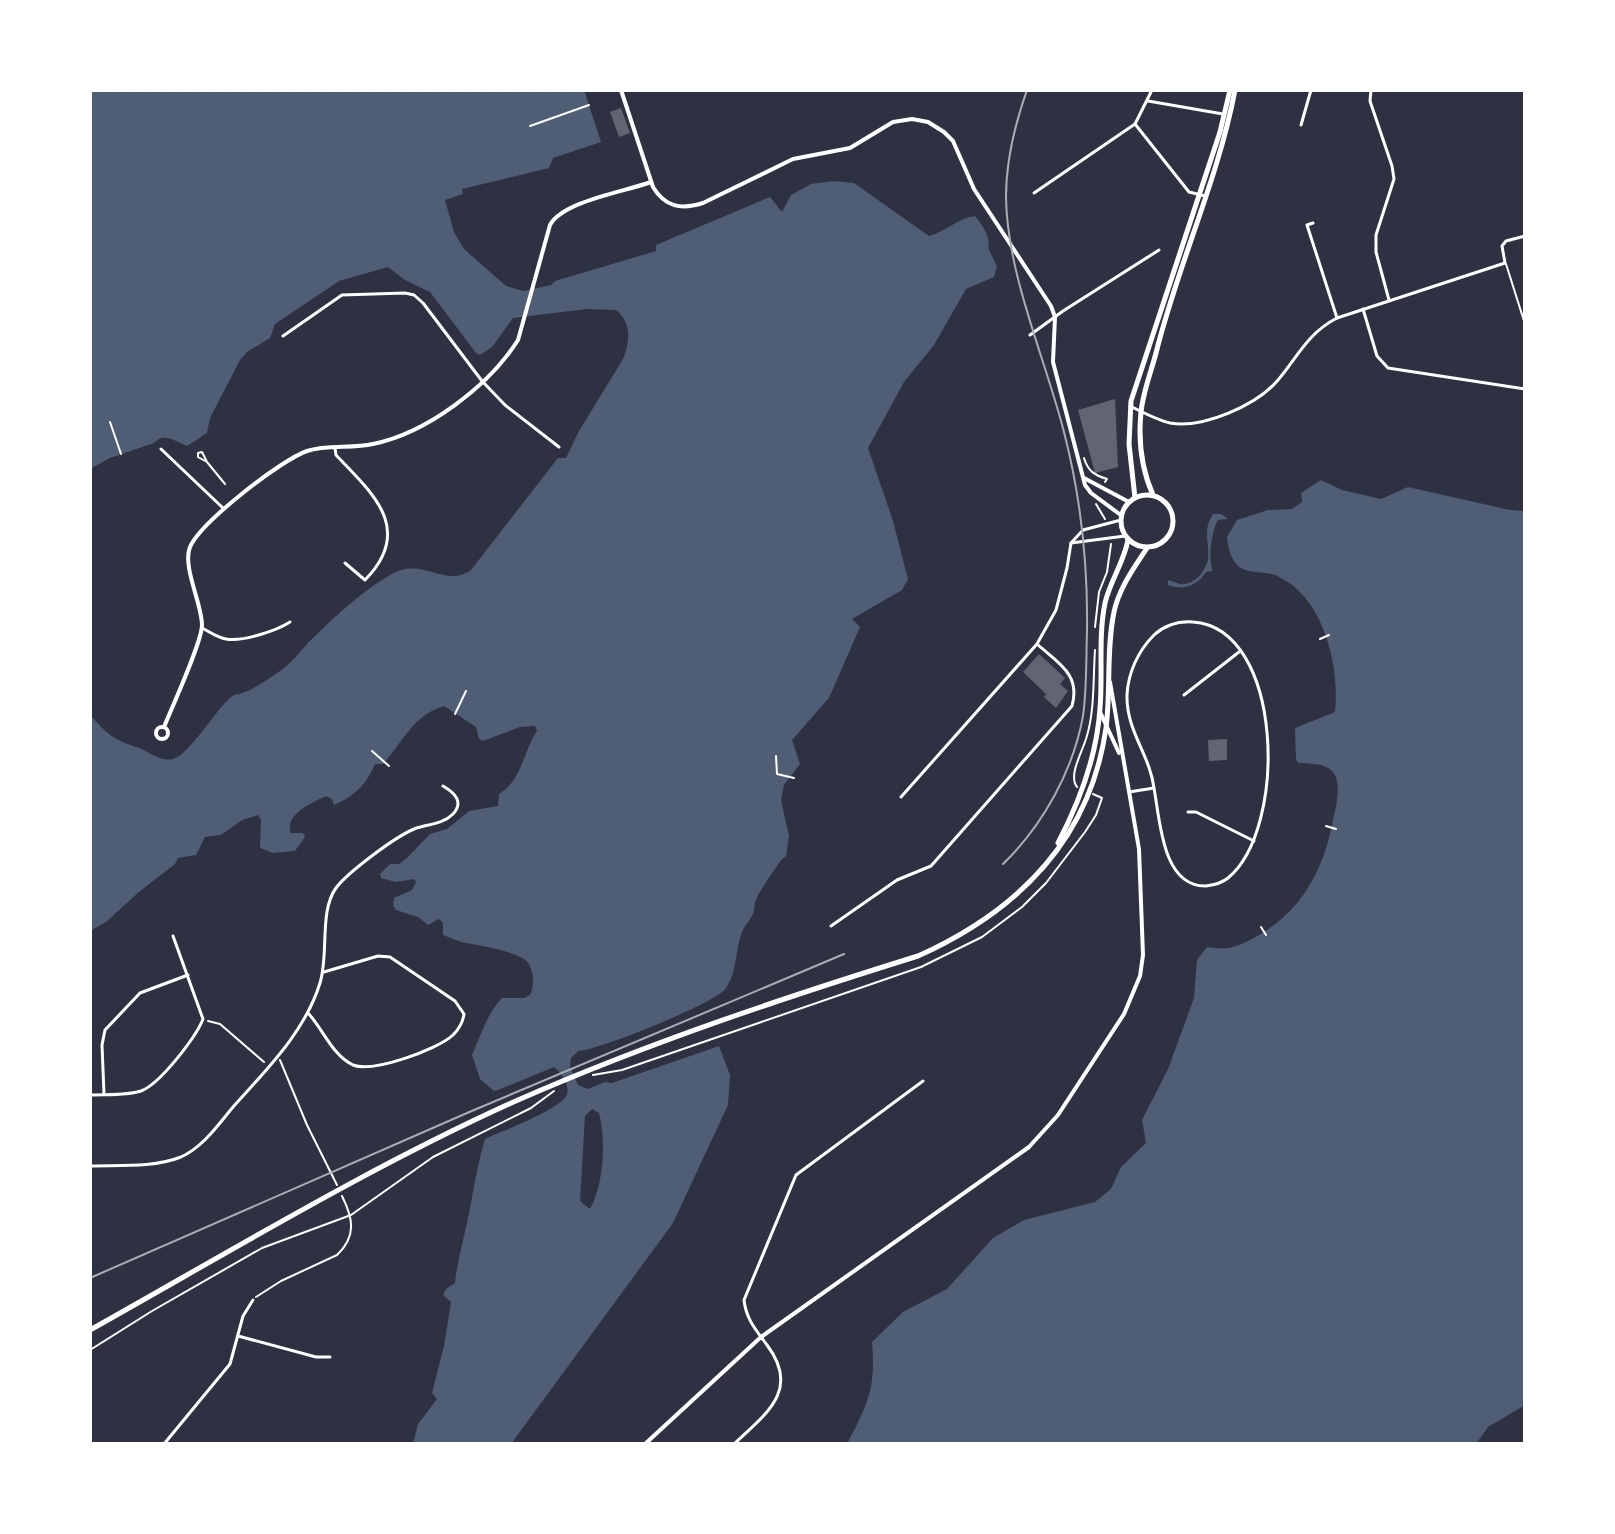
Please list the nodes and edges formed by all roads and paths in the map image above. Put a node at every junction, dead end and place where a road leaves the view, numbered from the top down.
1 (621, 90) edge
2 (1152, 90) edge
3 (1233, 90) edge
4 (1311, 90) edge
5 (1371, 91) edge
6 (1148, 101) junction
7 (589, 105) dead end
8 (1228, 115) junction
9 (1135, 124) junction
10 (1301, 125) dead end
11 (530, 126) dead end
12 (651, 182) junction
13 (1034, 193) dead end
14 (1201, 195) junction
15 (1313, 223) dead end
16 (1525, 236) edge
17 (1159, 250) dead end
18 (1505, 263) junction
19 (1389, 300) junction
20 (1363, 309) junction
21 (1055, 317) junction
22 (1337, 318) junction
23 (1525, 324) edge
24 (1030, 335) dead end
25 (283, 336) dead end
26 (482, 381) junction
27 (1525, 389) edge
28 (1130, 406) junction
29 (1141, 411) junction
30 (110, 422) dead end
31 (559, 447) dead end
32 (335, 448) junction
33 (161, 449) dead end
34 (1083, 453) dead end
35 (121, 454) dead end
36 (207, 462) dead end
37 (1082, 476) junction
38 (1107, 479) dead end
39 (225, 484) dead end
40 (1153, 495) junction
41 (1132, 500) junction
42 (223, 508) junction
43 (1121, 518) junction
44 (1127, 538) junction
45 (1071, 543) junction
46 (1147, 548) junction
47 (345, 563) dead end
48 (290, 622) dead end
49 (202, 628) junction
50 (1329, 635) dead end
51 (1320, 639) dead end
52 (1037, 644) junction
53 (1239, 652) junction
54 (1109, 672) junction
55 (466, 691) dead end
56 (1184, 695) dead end
57 (1100, 712) junction
58 (455, 714) dead end
59 (1106, 726) junction
60 (164, 727) dead end
61 (1087, 735) dead end
62 (372, 751) dead end
63 (776, 756) dead end
64 (1123, 765) junction
65 (389, 766) dead end
66 (794, 778) dead end
67 (443, 786) dead end
68 (1154, 788) junction
69 (1081, 789) dead end
70 (1129, 792) junction
71 (1092, 794) dead end
72 (901, 797) dead end
73 (1188, 812) dead end
74 (1326, 826) dead end
75 (1336, 829) dead end
76 (1085, 832) dead end
77 (1254, 841) junction
78 (1018, 894) junction
79 (831, 926) dead end
80 (1261, 927) dead end
81 (1266, 935) dead end
82 (173, 936) dead end
83 (323, 972) junction
84 (188, 975) junction
85 (308, 1013) junction
86 (203, 1019) junction
87 (765, 1019) dead end
88 (279, 1055) junction
89 (264, 1062) dead end
90 (585, 1075) junction
91 (923, 1081) dead end
92 (554, 1088) junction
93 (104, 1094) junction
94 (90, 1095) edge
95 (90, 1166) edge
96 (337, 1186) dead end
97 (342, 1196) dead end
98 (351, 1215) junction
99 (253, 1300) joint
100 (90, 1330) edge
101 (238, 1336) junction
102 (761, 1337) junction
103 (90, 1350) edge
104 (330, 1357) dead end
105 (164, 1444) edge
106 (645, 1444) edge
107 (734, 1444) edge

1 - 12 street
2 - 6 street
3 - 8 main road
4 - 10 street
5 - 19 street
6 - 8 street
6 - 9 street
7 - 11 path
8 - 14 main road
9 - 13 street
9 - 14 street
12 - 21 street
12 - 26 street
14 - 28 main road
14 - 29 main road
15 - 22 street
16 - 18 street
17 - 21 street
18 - 19 street
18 - 23 street
19 - 20 street
20 - 22 street
20 - 27 street
21 - 24 street
21 - 37 street
22 - 29 street
25 - 26 street
26 - 31 street
26 - 32 street
28 - 29 street
28 - 41 main road
29 - 40 main road
30 - 35 path
32 - 42 street
32 - 47 street
33 - 42 street
34 - 38 path
36 - 39 street
37 - 41 street
37 - 43 street
40 - 41 main road
40 - 46 main road
41 - 43 main road
42 - 49 street
43 - 44 main road
43 - 45 street
44 - 45 street
44 - 46 main road
44 - 57 main road
45 - 52 street
46 - 54 main road
48 - 49 street
49 - 60 street
50 - 51 path
52 - 72 street
52 - 79 street
53 - 56 street
53 - 68 street
53 - 77 street
54 - 59 main road
54 - 64 street
55 - 58 path
57 - 59 street
57 - 78 main road
59 - 64 street
59 - 78 main road
61 - 69 path
62 - 65 path
63 - 66 path
64 - 70 street
67 - 83 street
68 - 70 street
68 - 77 street
70 - 102 street
71 - 76 path
73 - 77 street
74 - 75 path
78 - 90 main road
80 - 81 path
82 - 84 street
83 - 85 street
83 - 85 street
84 - 86 street
84 - 93 street
85 - 88 street
86 - 89 path
86 - 93 street
87 - 90 path
88 - 95 street
88 - 96 path
90 - 92 main road
91 - 102 street
92 - 98 path
92 - 100 main road
93 - 94 street
97 - 98 path
98 - 99 path
98 - 103 path
99 - 101 street
101 - 104 street
101 - 105 street
102 - 106 street
102 - 107 street

